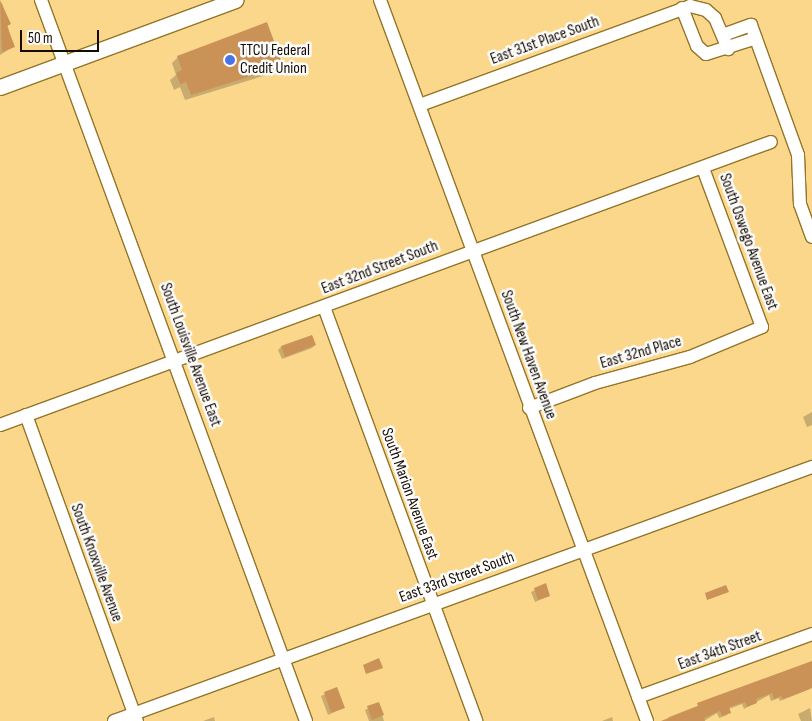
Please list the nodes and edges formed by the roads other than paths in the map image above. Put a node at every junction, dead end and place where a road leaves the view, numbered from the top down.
1 (41, 0) edge
2 (234, 0) edge
3 (380, 0) edge
4 (682, 8) junction
5 (724, 35) junction
6 (756, 38) junction
7 (728, 49) junction
8 (65, 62) junction
9 (0, 87) edge
10 (420, 106) junction
11 (772, 142) dead end
12 (703, 168) junction
13 (812, 237) edge
14 (473, 251) junction
15 (324, 307) junction
16 (762, 327) joint
17 (175, 361) junction
18 (529, 408) junction
19 (26, 415) junction
20 (0, 425) edge
21 (812, 466) edge
22 (583, 550) junction
23 (432, 604) junction
24 (812, 634) edge
25 (283, 659) junction
26 (638, 697) junction
27 (136, 717) edge
28 (114, 721) edge
29 (306, 721) edge
30 (476, 721) edge
31 (647, 721) edge

1 - 8 street, South Louisville Avenue East
2 - 8 main road
3 - 10 street, South New Haven Avenue
4 - 5 street, East 31st Place South
4 - 7 street
4 - 10 street, East 31st Place South
5 - 6 street
5 - 7 street, East 31st Place South
6 - 7 street
6 - 13 street
8 - 9 main road
8 - 17 street, South Louisville Avenue East
10 - 14 street, South New Haven Avenue
11 - 12 street, East 32nd Street South
12 - 14 street, East 32nd Street South
12 - 16 street, South Oswego Avenue East
14 - 15 street, East 32nd Street South
14 - 18 street, South New Haven Avenue
15 - 17 street, East 32nd Street South
15 - 23 street, South Marion Avenue East
16 - 18 street, East 32nd Place
17 - 19 street, East 32nd Street South
17 - 25 street, South Louisville Avenue East
18 - 22 street, South New Haven Avenue
19 - 20 street, East 32nd Street South
19 - 27 street, South Knoxville Avenue
21 - 22 street, East 33rd Street South
22 - 23 street, East 33rd Street South
22 - 26 street, South New Haven Avenue
23 - 25 street, East 33rd Street South
23 - 30 street, South Marion Avenue East
24 - 26 street, East 34th Street
25 - 27 street, East 33rd Street South
25 - 29 street, South Louisville Avenue East
26 - 31 street, South New Haven Avenue
27 - 28 street, East 33rd Street South

